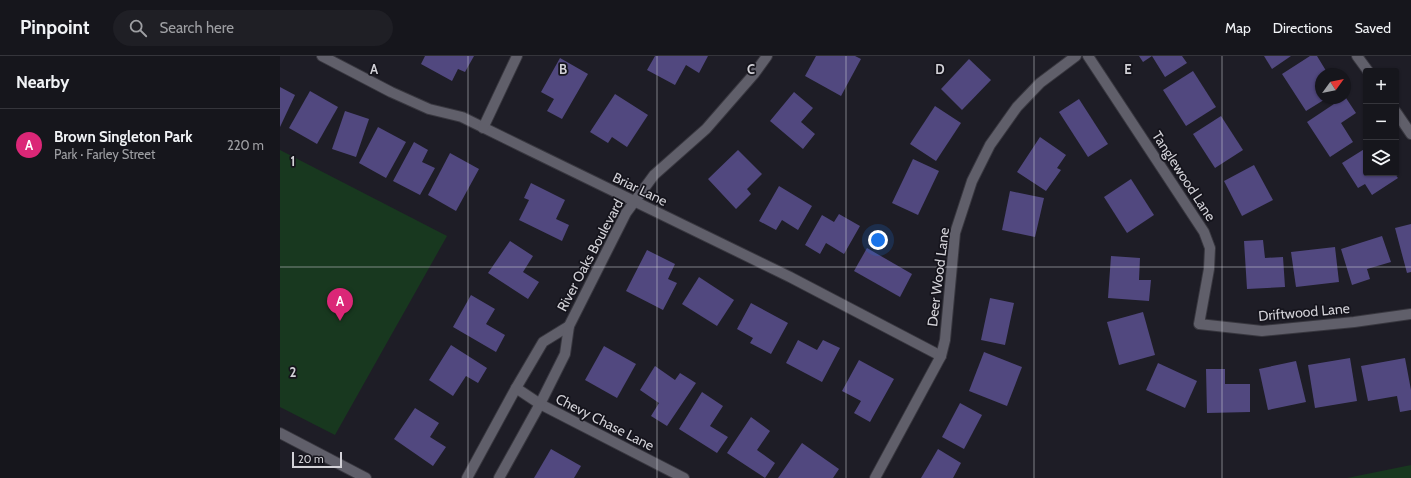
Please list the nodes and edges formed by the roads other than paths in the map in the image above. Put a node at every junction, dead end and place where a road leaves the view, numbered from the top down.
1 (322, 56) edge
2 (518, 56) edge
3 (767, 56) edge
4 (1076, 56) edge
5 (1088, 56) edge
6 (1357, 56) edge
7 (1366, 68) edge
8 (1399, 116) edge
9 (483, 128) junction
10 (1411, 134) edge
11 (633, 201) junction
12 (1411, 314) edge
13 (1199, 324) joint
14 (569, 326) junction
15 (941, 356) junction
16 (516, 388) junction
17 (540, 404) junction
18 (280, 433) edge
19 (366, 478) edge
20 (467, 478) edge
21 (499, 478) edge
22 (684, 478) edge
23 (875, 478) edge

1 - 9 street, Briar Lane
2 - 9 street
3 - 11 street, River Oaks Boulevard
4 - 15 street, Deer Wood Lane
5 - 13 street, Tanglewood Lane
6 - 7 street
8 - 10 street
9 - 11 street, Briar Lane
11 - 14 street, River Oaks Boulevard
11 - 15 street, Briar Lane
12 - 13 street, Driftwood Lane
14 - 16 street, River Oaks Boulevard
14 - 17 street, River Oaks Boulevard
15 - 23 street, Deer Wood Lane
16 - 17 street, Chevy Chase Lane
16 - 20 street, River Oaks Boulevard
17 - 21 street, River Oaks Boulevard
17 - 22 street, Chevy Chase Lane
18 - 19 street

